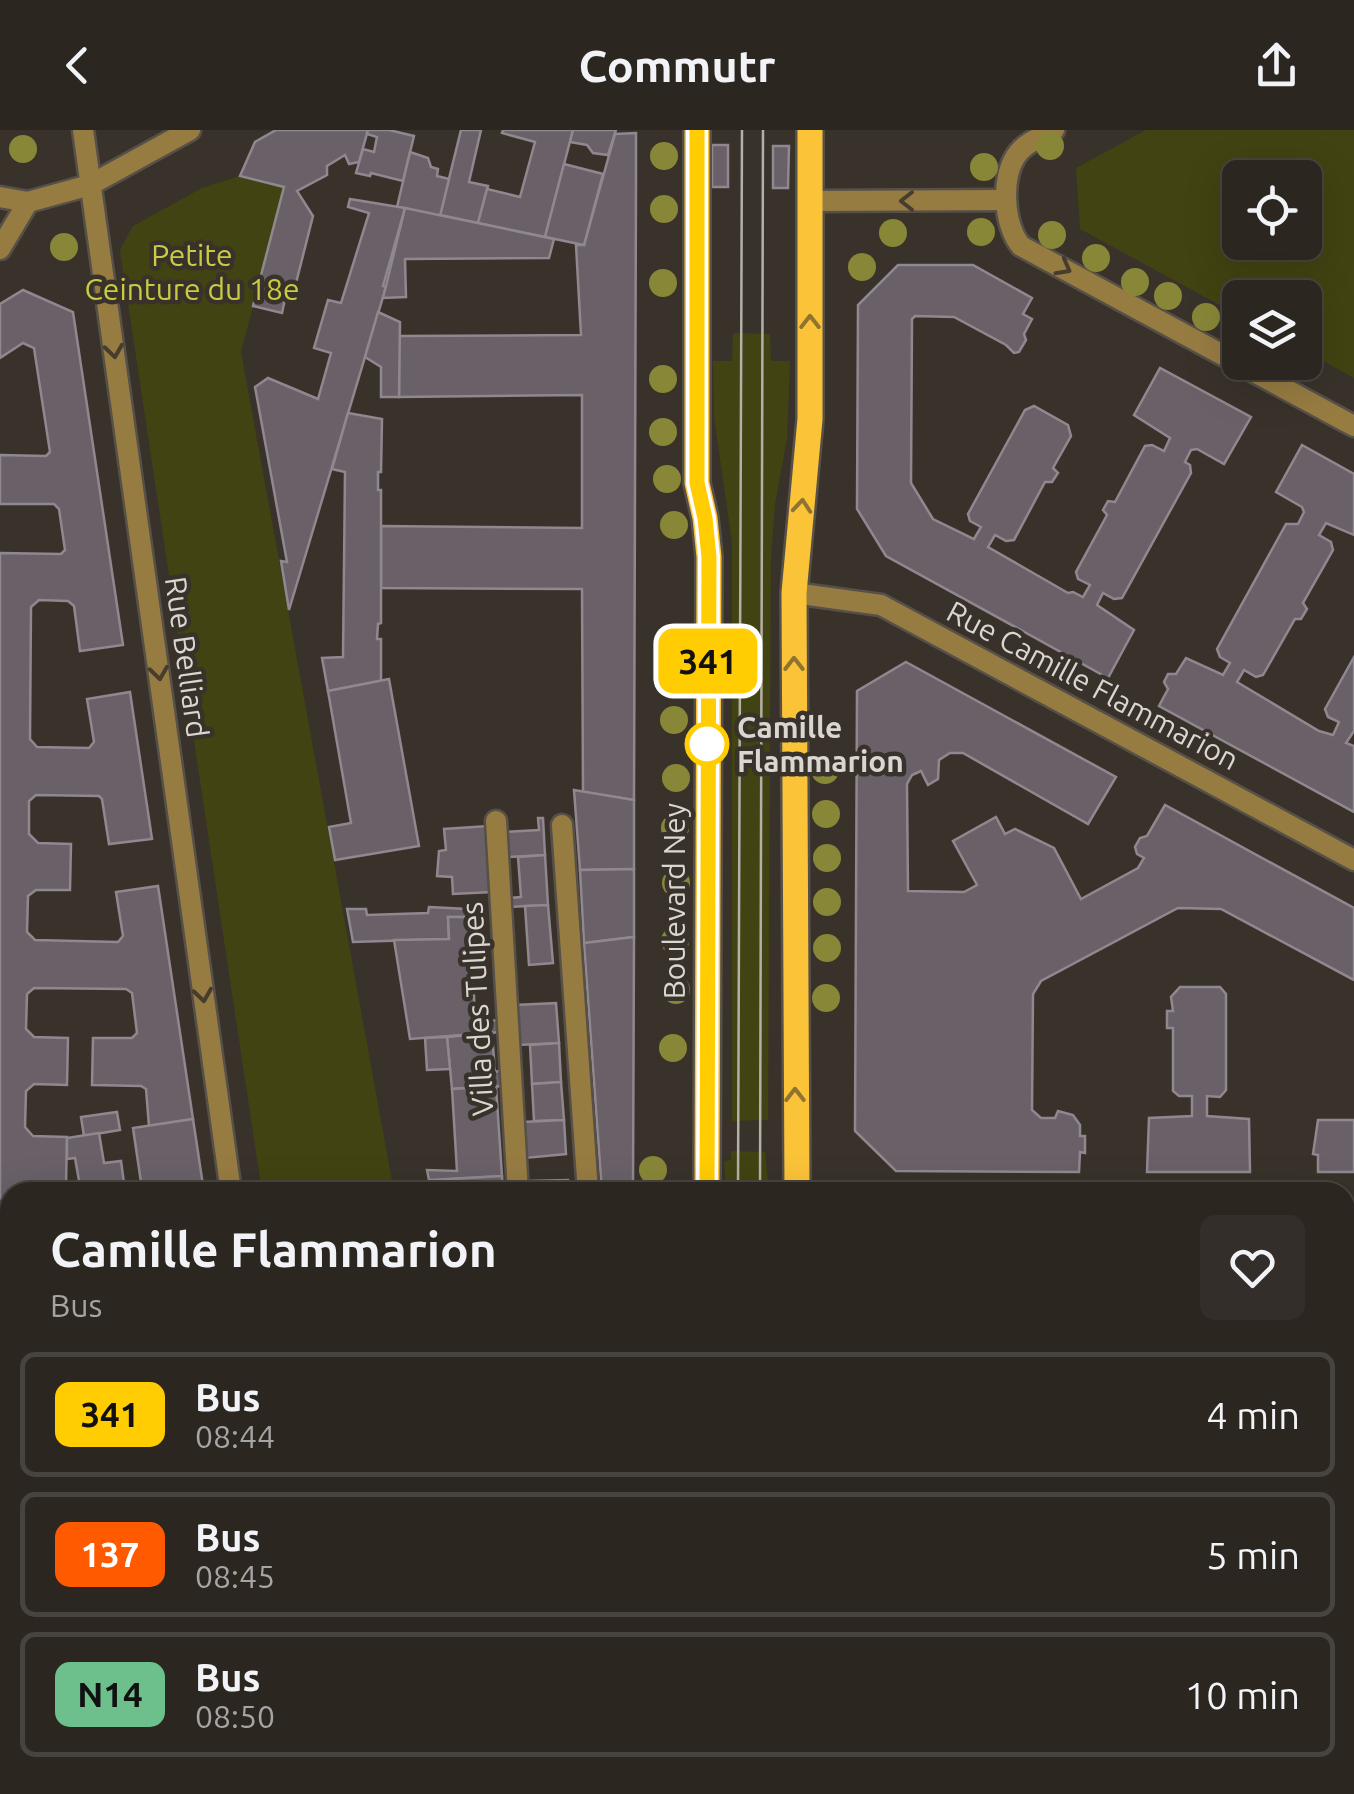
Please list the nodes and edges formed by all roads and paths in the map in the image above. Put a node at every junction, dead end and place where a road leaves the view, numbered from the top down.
1 (82, 130) edge
2 (190, 130) edge
3 (697, 130) edge
4 (810, 130) edge
5 (1054, 130) edge
6 (90, 185) junction
7 (0, 197) edge
8 (1005, 200) junction
9 (810, 201) junction
10 (28, 202) junction
11 (0, 249) edge
12 (1354, 426) edge
13 (794, 593) junction
14 (496, 822) dead end
15 (562, 825) dead end
16 (1354, 860) edge
17 (230, 1182) edge
18 (517, 1182) edge
19 (587, 1182) edge
20 (708, 1182) edge
21 (797, 1182) edge

1 - 6 street, Rue Belliard
2 - 6 street
3 - 20 main road, Boulevard Ney
4 - 9 main road
5 - 8 street
6 - 10 street
6 -> 17 street, Rue Belliard
7 - 10 street
8 -> 9 street
8 -> 12 street
13 -> 9 main road
10 - 11 street
13 - 16 street, Rue Camille Flammarion
21 -> 13 main road
14 - 18 street, Villa des Tulipes
15 - 19 street

